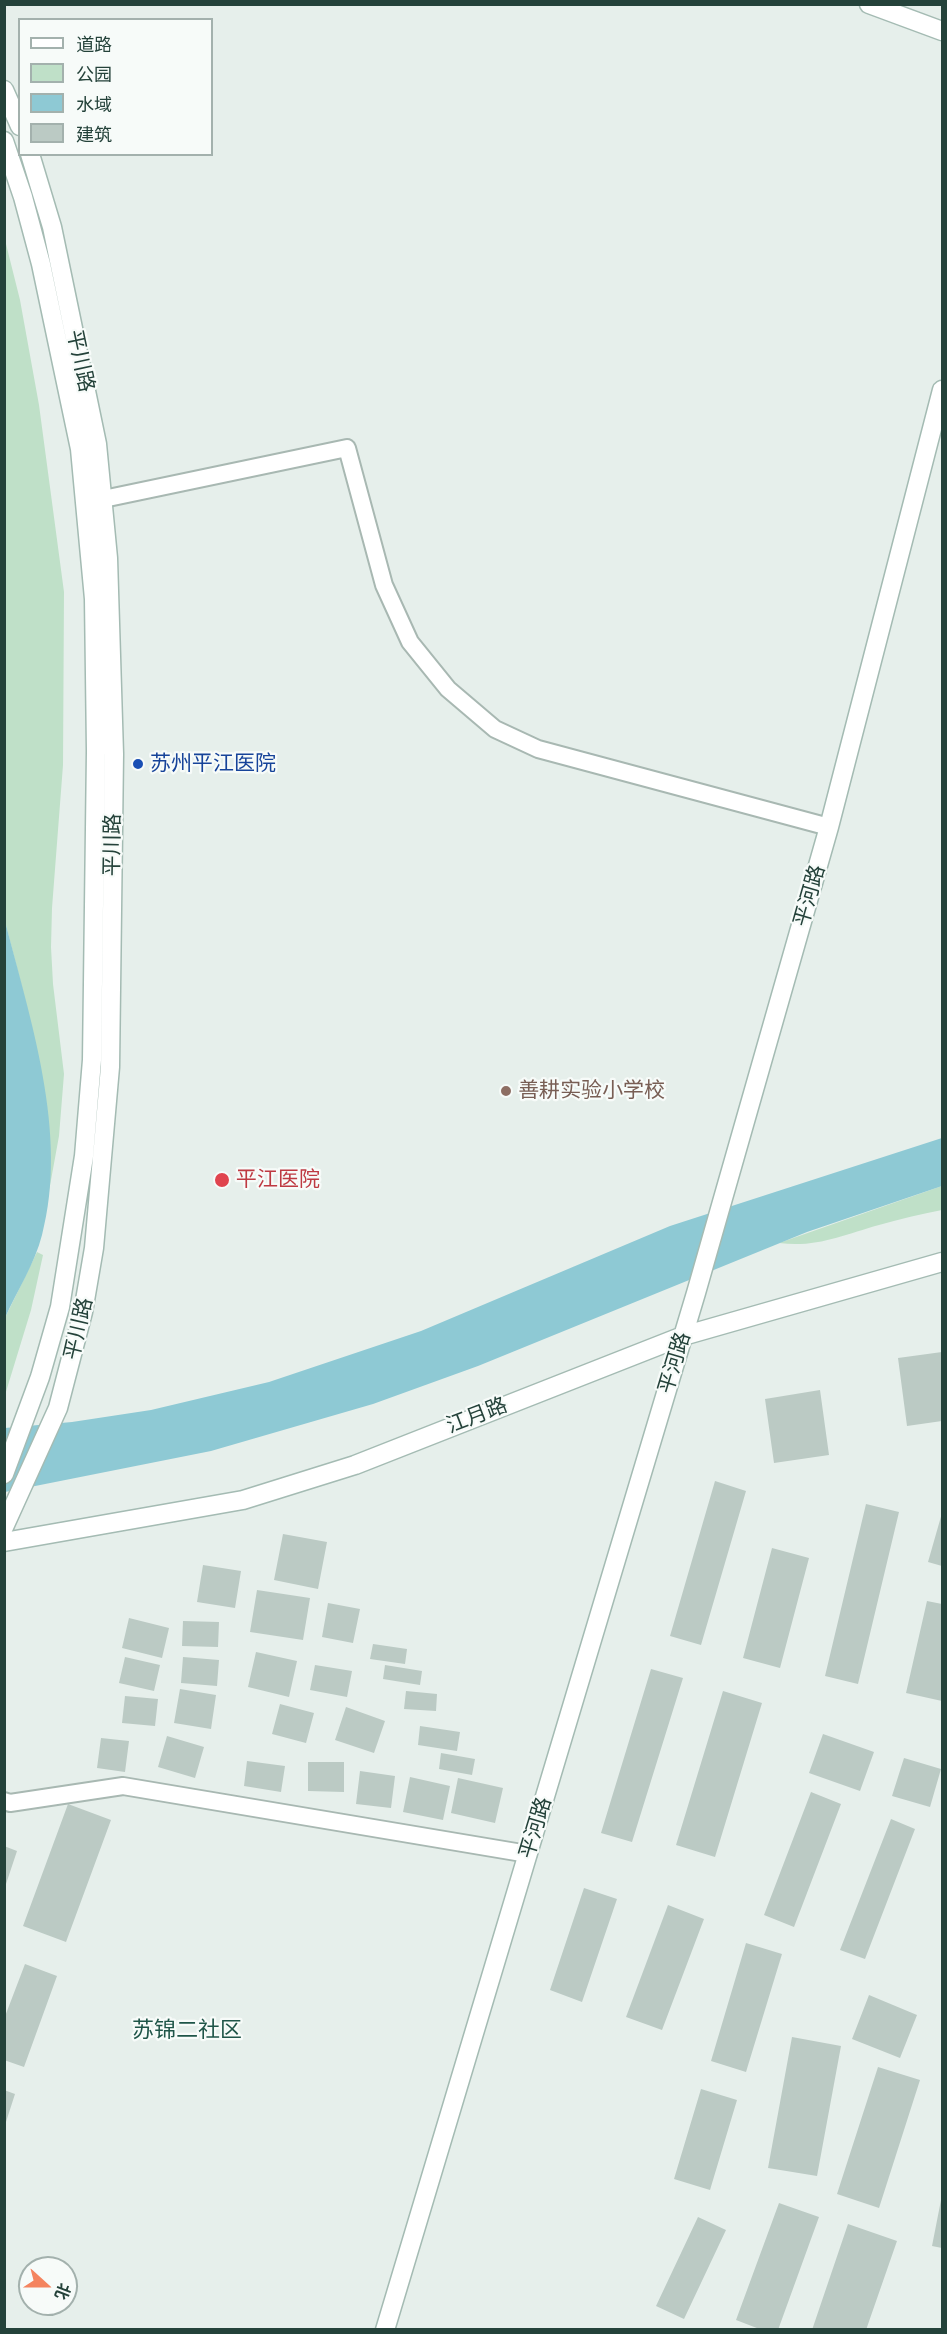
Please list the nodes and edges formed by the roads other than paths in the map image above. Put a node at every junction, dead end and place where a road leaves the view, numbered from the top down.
1 (869, 4) edge
2 (942, 31) edge
3 (4, 90) edge
4 (18, 122) edge
5 (4, 141) edge
6 (31, 156) edge
7 (942, 390) edge
8 (94, 501) junction
9 (829, 827) junction
10 (942, 1262) edge
11 (683, 1336) junction
12 (4, 1474) edge
13 (4, 1527) edge
14 (4, 1542) edge
15 (4, 1801) edge
16 (528, 1854) junction
17 (385, 2330) edge

1 - 2 street
3 - 4 street
5 - 8 street, 平川路
6 - 8 street, 平川路
7 - 9 street, 平河路
8 - 9 street
8 - 12 street, 平川路
8 - 13 street, 平川路
9 - 11 street, 平河路
10 - 11 street, 江月路
11 - 14 street, 江月路
11 - 16 street, 平河路
15 - 16 street
16 - 17 street, 平河路

